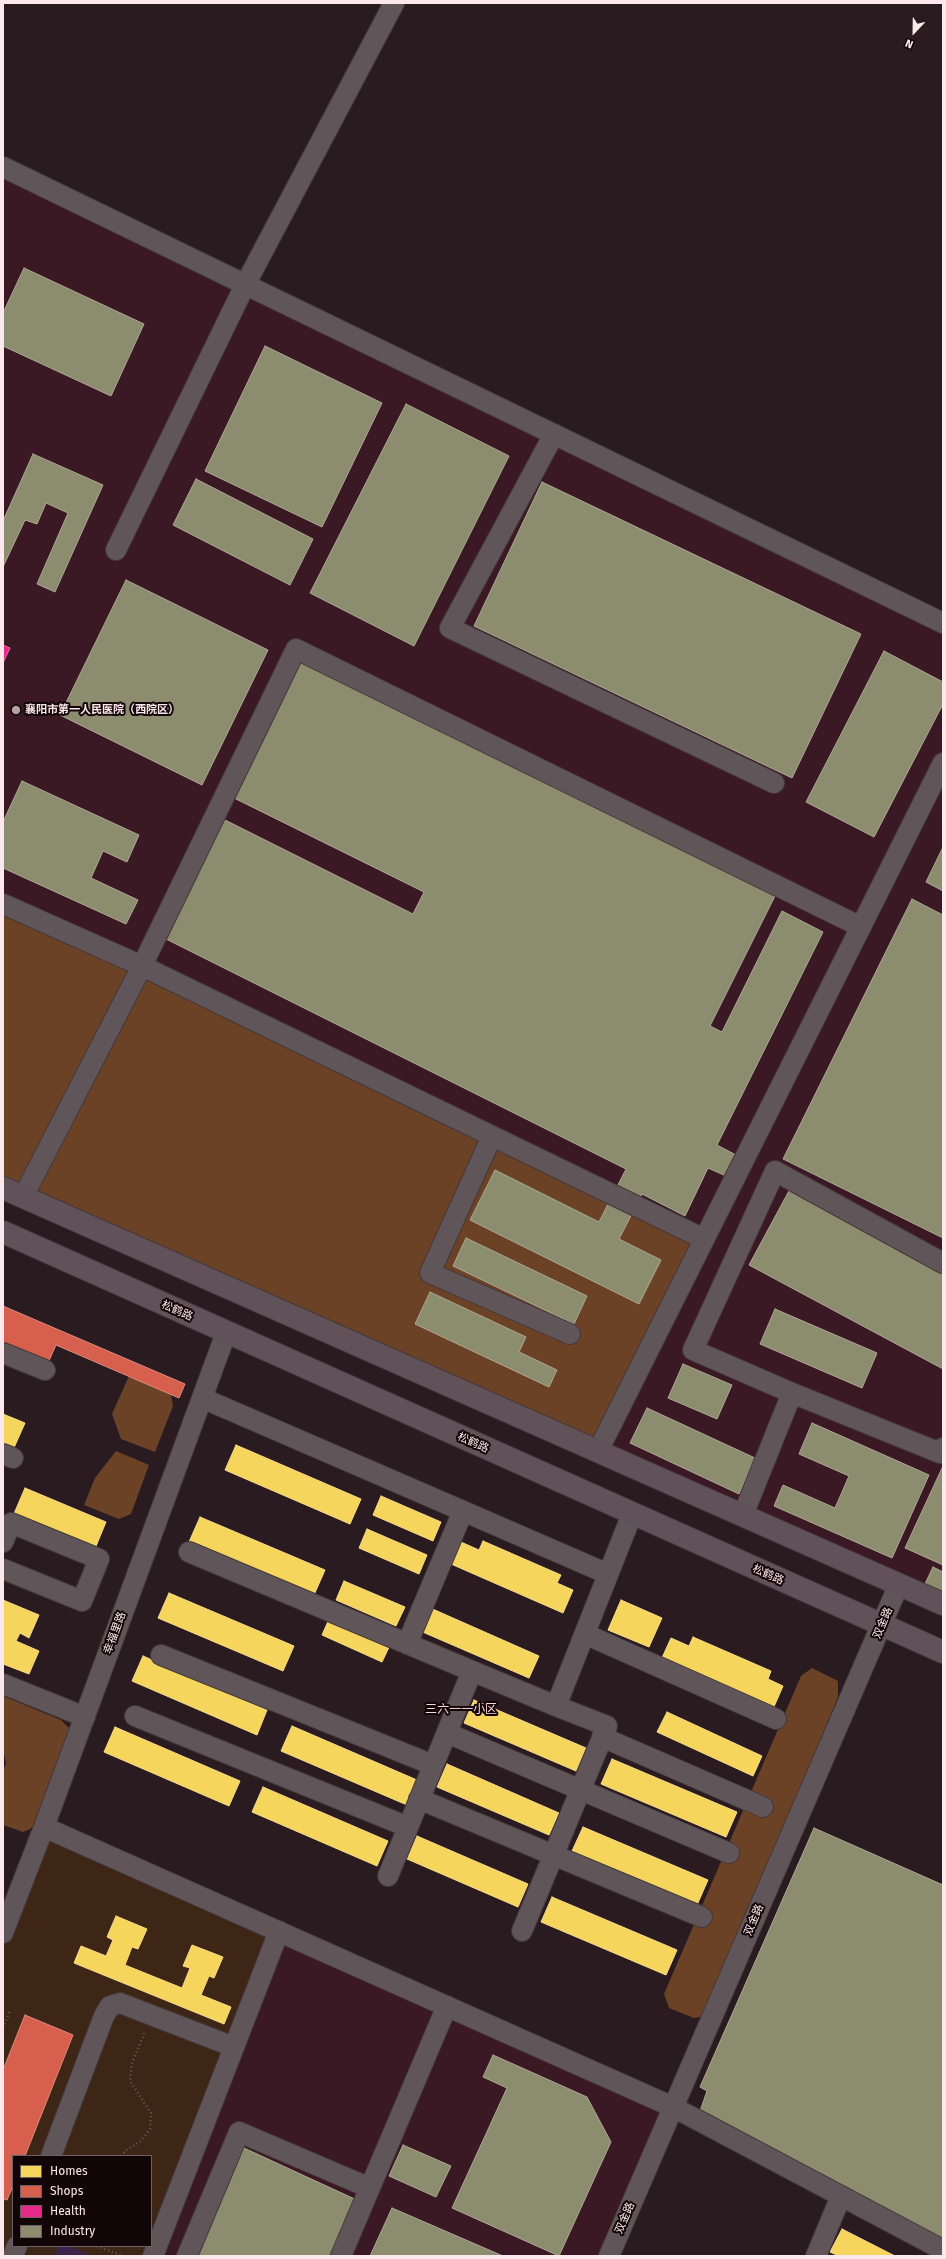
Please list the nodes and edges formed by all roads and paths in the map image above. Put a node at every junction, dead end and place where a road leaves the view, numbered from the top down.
1 (394, 3) edge
2 (3, 167) edge
3 (245, 285) junction
4 (554, 434) junction
5 (116, 550) dead end
6 (943, 623) edge
7 (943, 763) edge
8 (774, 784) dead end
9 (3, 904) edge
10 (861, 927) junction
11 (142, 966) junction
12 (492, 1136) junction
13 (3, 1188) edge
14 (23, 1197) junction
15 (3, 1232) edge
16 (704, 1239) junction
17 (943, 1263) edge
18 (226, 1333) junction
19 (570, 1334) dead end
20 (3, 1353) edge
21 (45, 1370) dead end
22 (792, 1394) junction
23 (202, 1398) junction
24 (943, 1448) edge
25 (598, 1451) junction
26 (463, 1511) junction
27 (632, 1514) junction
28 (743, 1515) junction
29 (3, 1542) edge
30 (189, 1552) dead end
31 (3, 1569) edge
32 (608, 1574) junction
33 (899, 1584) junction
34 (943, 1604) edge
35 (882, 1625) junction
36 (584, 1634) junction
37 (407, 1644) junction
38 (943, 1652) edge
39 (161, 1655) dead end
40 (472, 1671) junction
41 (3, 1684) edge
42 (556, 1706) junction
43 (85, 1716) junction
44 (135, 1716) dead end
45 (776, 1719) dead end
46 (447, 1733) junction
47 (602, 1737) junction
48 (433, 1766) junction
49 (580, 1790) junction
50 (420, 1799) junction
51 (763, 1807) dead end
52 (44, 1827) junction
53 (408, 1827) junction
54 (729, 1853) dead end
55 (553, 1856) junction
56 (388, 1876) dead end
57 (702, 1917) dead end
58 (279, 1931) junction
59 (522, 1931) dead end
60 (3, 1933) edge
61 (447, 2006) junction
62 (10, 2010) dead end
63 (152, 2015) junction
64 (3, 2028) edge
65 (234, 2047) junction
66 (673, 2107) junction
67 (51, 2155) edge
68 (122, 2155) edge
69 (370, 2188) junction
70 (841, 2196) junction
71 (100, 2247) edge
72 (943, 2250) edge
73 (123, 2256) edge
74 (152, 2256) edge
75 (187, 2256) edge
76 (341, 2256) edge
77 (609, 2256) edge
78 (816, 2256) edge

1 - 3 street
2 - 3 street
3 - 4 street
3 - 5 street
4 - 6 street
4 - 8 street
7 - 10 street
9 - 11 street
10 - 11 street
10 - 16 street
11 - 12 street
11 - 14 street
12 - 16 street
12 - 19 street
13 - 14 main road
14 - 25 main road
15 - 18 main road, 松鹤路
16 - 25 street
17 - 22 street
18 - 23 street, 幸福里路
18 - 27 main road, 松鹤路
20 - 21 street
22 - 24 street
22 - 28 street
23 - 26 street
23 - 43 street, 幸福里路
25 - 28 main road
26 - 32 street
26 - 37 street
27 - 32 street
27 - 35 main road, 松鹤路
28 - 33 main road
29 - 31 street
30 - 37 street
32 - 36 street
33 - 34 main road
33 - 35 street, 双金路
35 - 38 main road, 松鹤路
35 - 66 street, 双金路
36 - 42 street
36 - 45 street
37 - 40 street
39 - 48 street
40 - 42 street
40 - 46 street
41 - 43 street
42 - 47 street
43 - 52 street, 幸福里路
44 - 53 street
46 - 48 street
46 - 49 street
47 - 49 street
47 - 51 street
48 - 50 street
49 - 54 street
49 - 55 street
50 - 53 street
50 - 55 street
52 - 58 street
52 - 60 street, 幸福里路
53 - 56 street
55 - 57 street
55 - 59 street
58 - 61 street
58 - 65 street
61 - 66 street
61 - 69 street
62 - 64 path
63 - 65 street
63 - 67 street
63 - 68 path
65 - 74 street
66 - 70 street
66 - 77 street, 双金路
69 - 75 street
69 - 76 street
70 - 72 street
70 - 78 street
71 - 73 path

